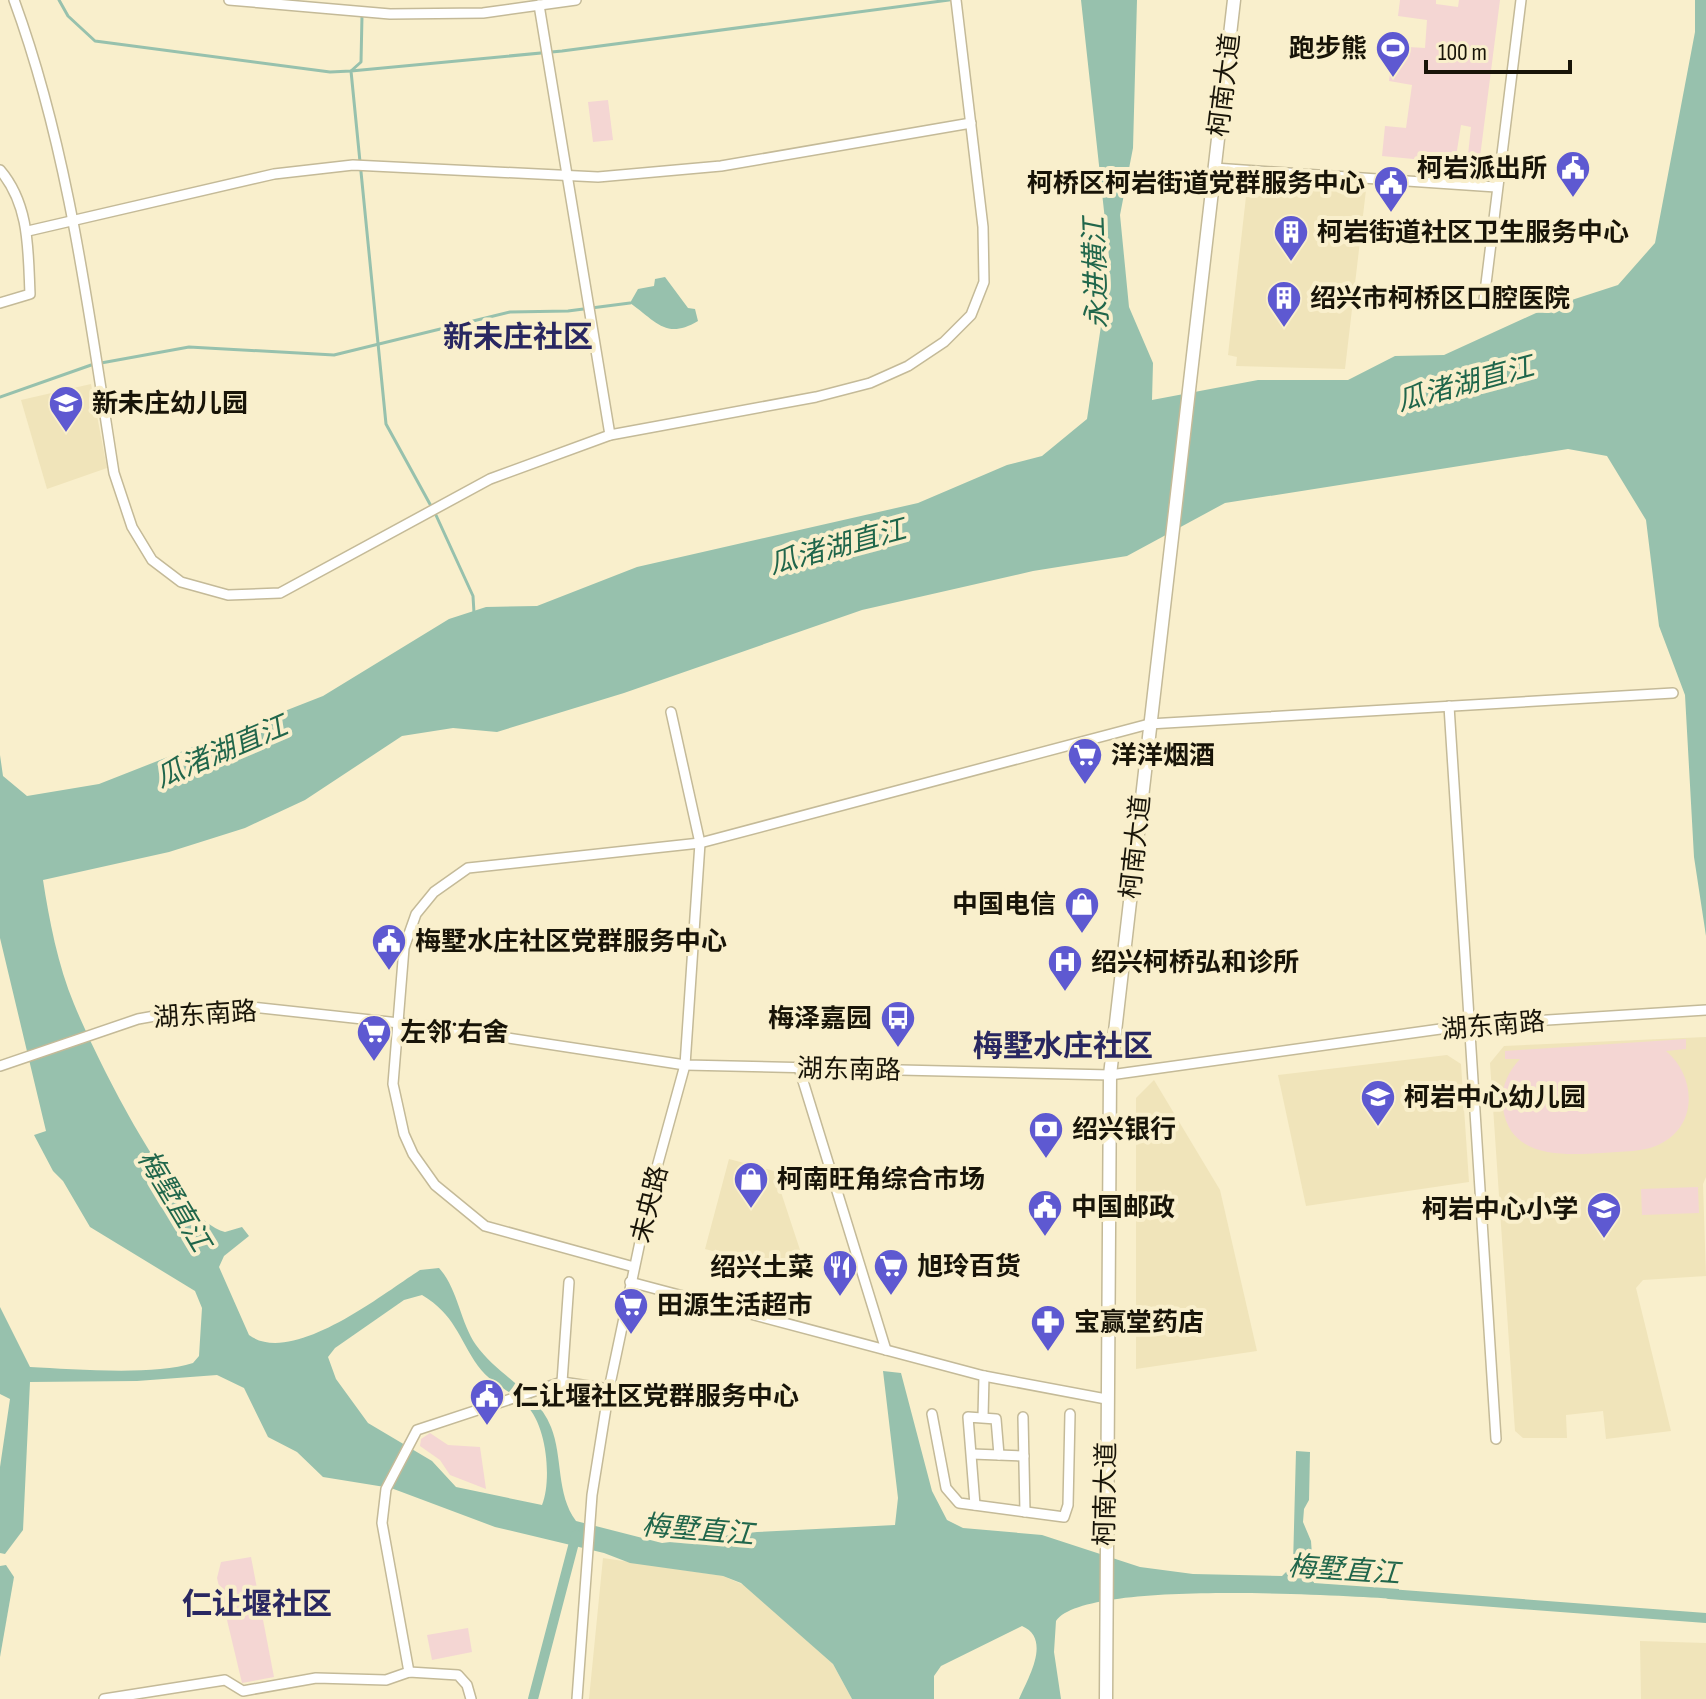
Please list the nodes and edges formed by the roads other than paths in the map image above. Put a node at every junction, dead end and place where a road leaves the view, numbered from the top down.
1 (14, 0) edge
2 (229, 0) edge
3 (576, 0) edge
4 (1234, 0) edge
5 (1521, 0) edge
6 (956, 3) edge
7 (539, 5) junction
8 (971, 123) junction
9 (1214, 168) junction
10 (0, 170) edge
11 (567, 176) junction
12 (1496, 187) junction
13 (70, 219) junction
14 (28, 231) junction
15 (1484, 300) dead end
16 (0, 303) edge
17 (610, 435) junction
18 (1673, 693) dead end
19 (1449, 706) junction
20 (671, 712) dead end
21 (1149, 724) junction
22 (700, 843) junction
23 (1706, 1010) edge
24 (397, 1023) junction
25 (1469, 1025) junction
26 (685, 1065) junction
27 (0, 1066) edge
28 (799, 1068) junction
29 (1110, 1075) junction
30 (634, 1267) junction
31 (569, 1282) dead end
32 (630, 1282) junction
33 (886, 1350) junction
34 (984, 1376) junction
35 (562, 1382) junction
36 (609, 1389) junction
37 (1106, 1399) junction
38 (932, 1414) dead end
39 (1070, 1414) dead end
40 (983, 1417) junction
41 (1023, 1417) dead end
42 (1496, 1439) dead end
43 (972, 1454) junction
44 (999, 1455) junction
45 (1024, 1456) junction
46 (975, 1505) junction
47 (1025, 1512) junction
48 (409, 1672) junction
49 (249, 1694) edge
50 (104, 1699) edge
51 (471, 1699) edge
52 (577, 1699) edge
53 (1106, 1699) edge

1 - 13 street
2 - 7 street
3 - 7 street
4 - 9 main road, 柯南大道
5 - 12 street
6 - 8 street
7 - 11 street
8 - 11 street
8 - 17 street
9 - 12 street
9 - 21 main road, 柯南大道
10 - 14 street
11 - 13 street
11 - 17 street
12 - 15 street
13 - 14 street
13 - 17 street
14 - 16 street
18 - 19 street
19 - 21 street
19 - 25 street
20 - 22 street, 未央路
21 - 22 street
21 - 29 main road, 柯南大道
22 - 24 street
22 - 26 street, 未央路
23 - 25 street, 湖东南路
24 - 26 street, 湖东南路
24 - 27 street, 湖东南路
24 - 30 street
25 - 29 street, 湖东南路
25 - 42 street
26 - 28 street, 湖东南路
26 - 30 street, 未央路
28 - 29 street, 湖东南路
28 - 33 street
29 - 37 main road, 柯南大道
30 - 32 street, 未央路
31 - 35 street
32 - 33 street
32 - 36 street, 未央路
33 - 34 street
34 - 37 street
34 - 40 street
35 - 36 street
35 - 48 street
36 - 52 street, 未央路
37 - 53 main road, 柯南大道
38 - 46 street
39 - 47 street
40 - 43 street
40 - 44 street
41 - 45 street
43 - 44 street
43 - 46 street
44 - 45 street
45 - 47 street
46 - 47 street
48 - 49 street
48 - 51 street
49 - 50 street

